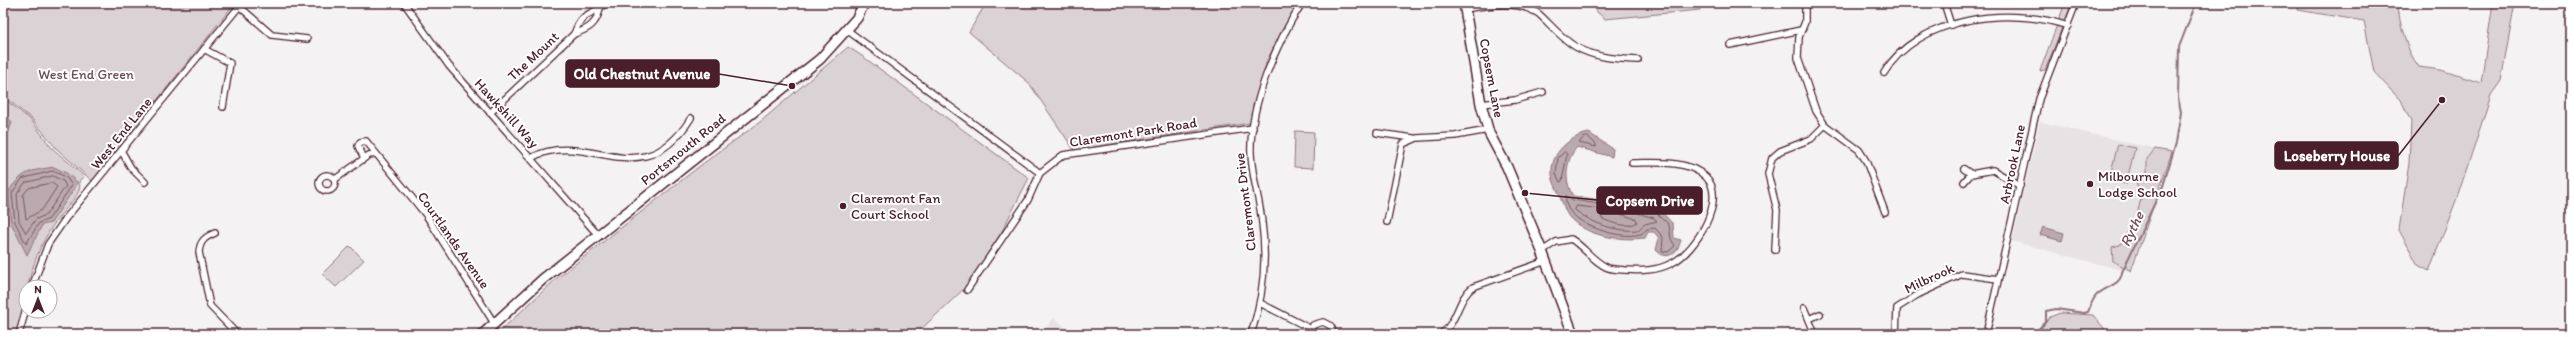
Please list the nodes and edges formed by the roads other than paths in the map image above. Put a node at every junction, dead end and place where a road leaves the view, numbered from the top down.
1 (404, 3) edge
2 (606, 3) edge
3 (864, 3) edge
4 (1302, 3) edge
5 (1805, 3) edge
6 (1944, 3) edge
7 (2076, 3) edge
8 (240, 5) edge
9 (1464, 6) edge
10 (600, 8) junction
11 (1951, 25) junction
12 (2068, 26) junction
13 (847, 30) junction
14 (1801, 30) junction
15 (574, 34) junction
16 (307, 38) dead end
17 (1730, 45) dead end
18 (204, 49) junction
19 (1638, 60) dead end
20 (1884, 73) dead end
21 (1543, 92) dead end
22 (1481, 104) junction
23 (223, 108) dead end
24 (490, 113) junction
25 (691, 118) dead end
26 (1826, 125) junction
27 (1253, 128) junction
28 (1488, 130) junction
29 (1377, 133) dead end
30 (1417, 138) junction
31 (122, 152) junction
32 (375, 154) junction
33 (364, 158) junction
34 (531, 158) junction
35 (1632, 163) dead end
36 (1964, 169) dead end
37 (1040, 173) junction
38 (1971, 174) junction
39 (334, 180) dead end
40 (145, 182) dead end
41 (1964, 182) dead end
42 (2020, 186) junction
43 (1885, 212) dead end
44 (1387, 222) dead end
45 (215, 233) dead end
46 (598, 234) junction
47 (1775, 250) dead end
48 (1542, 251) junction
49 (1546, 262) junction
50 (35, 279) edge
51 (1998, 279) junction
52 (967, 290) dead end
53 (1260, 302) junction
54 (1804, 308) dead end
55 (1820, 314) dead end
56 (24, 319) edge
57 (1808, 320) junction
58 (494, 323) junction
59 (1310, 331) edge
60 (20, 334) edge
61 (236, 334) edge
62 (483, 334) edge
63 (1251, 334) edge
64 (1334, 334) edge
65 (1441, 334) edge
66 (1573, 334) edge
67 (1815, 334) edge
68 (1896, 334) edge
69 (1986, 334) edge

1 - 24 street, Hawkshill Way
2 - 10 street, The Mount
3 - 13 main road, Portsmouth Road
4 - 27 street, Claremont Drive
5 - 14 street
6 - 11 street
7 - 12 street, Arbrook Lane
8 - 16 street
8 - 18 street, West End Lane
9 - 19 street
9 - 22 main road, Copsem Lane
10 - 15 street, The Mount
10 - 15 street, The Mount
11 - 12 street
11 - 20 street
12 - 42 street, Arbrook Lane
13 - 37 street
13 - 46 main road, Portsmouth Road
14 - 17 street
14 - 26 street
15 - 24 street, The Mount
18 - 23 street
18 - 31 street, West End Lane
21 - 22 street
22 - 28 main road, Copsem Lane
24 - 34 street, Hawkshill Way
25 - 34 street
26 - 43 street
26 - 47 street
27 - 37 street, Claremont Park Road
27 - 53 street, Claremont Drive
28 - 30 street
28 - 48 main road, Copsem Lane
29 - 30 street
30 - 44 street
31 - 40 street
31 - 50 street, West End Lane
32 - 33 street
32 - 33 street, Courtlands Avenue
32 - 58 street, Courtlands Avenue
33 - 39 street
34 - 46 street, Hawkshill Way
35 - 48 street
36 - 38 street
37 - 52 street, Claremont Park Road
38 - 41 street
38 - 42 street
42 - 51 street, Arbrook Lane
45 - 61 street
46 - 58 main road, Portsmouth Road
48 - 49 main road, Copsem Lane
49 - 65 street
49 - 66 main road, Copsem Lane
51 - 68 street, Milbrook
51 - 69 street, Arbrook Lane
53 - 59 street
53 - 63 street, Claremont Drive
54 - 57 street
55 - 57 street
56 - 60 street
57 - 67 street
58 - 62 main road, Portsmouth Road
59 - 64 street

